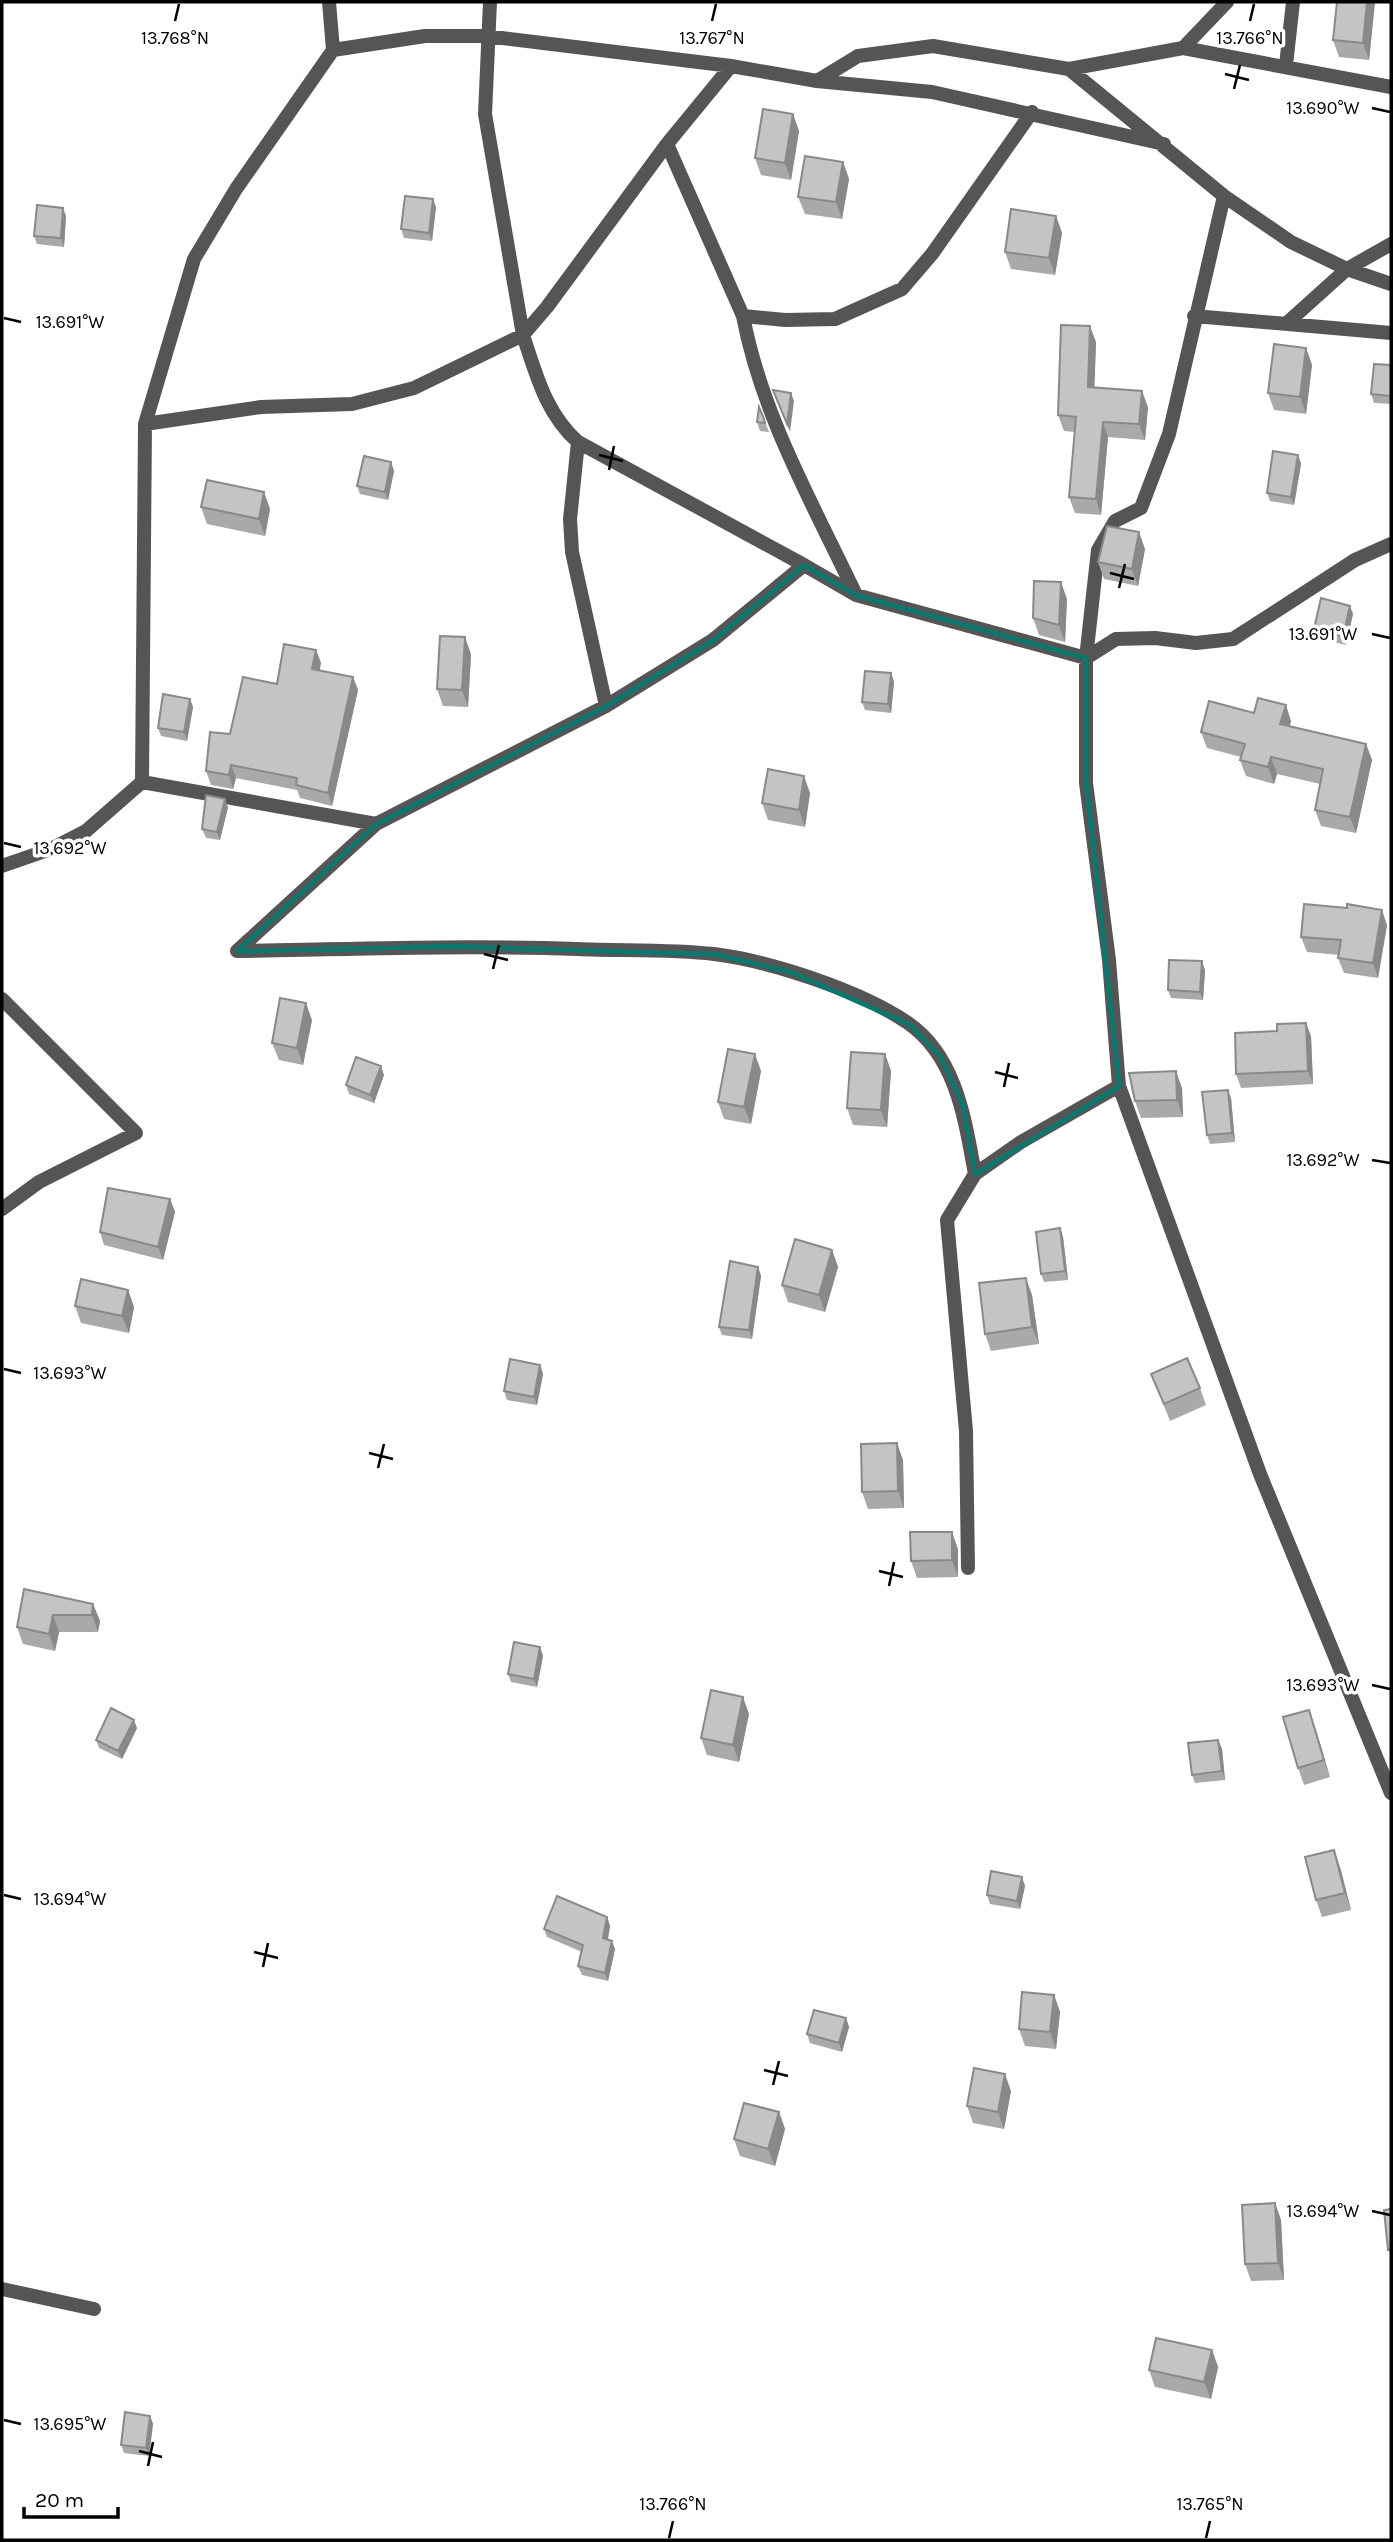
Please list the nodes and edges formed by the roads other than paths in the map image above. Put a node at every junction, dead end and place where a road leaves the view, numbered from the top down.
1 (329, 2) edge
2 (490, 2) edge
3 (1227, 2) edge
4 (1293, 2) edge
5 (486, 36) junction
6 (1183, 48) junction
7 (333, 50) junction
8 (1286, 65) junction
9 (731, 66) junction
10 (1069, 69) junction
11 (817, 81) junction
12 (1391, 87) edge
13 (1032, 112) junction
14 (667, 144) junction
15 (1164, 144) junction
16 (1224, 196) junction
17 (1391, 244) edge
18 (1347, 269) junction
19 (1391, 284) edge
20 (743, 316) junction
21 (1194, 316) junction
22 (1287, 323) junction
23 (1391, 332) edge
24 (523, 335) junction
25 (145, 424) junction
26 (578, 442) junction
27 (1391, 544) edge
28 (804, 565) junction
29 (856, 595) junction
30 (1086, 658) junction
31 (606, 706) junction
32 (142, 782) junction
33 (376, 824) junction
34 (2, 866) edge
35 (2, 999) edge
36 (1119, 1086) junction
37 (975, 1174) junction
38 (2, 1209) edge
39 (968, 1568) dead end
40 (1391, 1793) edge
41 (2, 2289) edge
42 (94, 2309) dead end

1 - 7 street
2 - 5 street
3 - 6 street
4 - 8 street
5 - 7 street
5 - 9 street
5 - 24 street
6 - 8 street
6 - 10 street
7 - 25 street
8 - 12 street
9 - 11 street
9 - 14 street
10 - 11 street
10 - 15 street
11 - 13 street
13 - 15 street
13 - 20 street
14 - 20 street
14 - 24 street
15 - 16 street
16 - 18 street
16 - 21 street
17 - 18 street
18 - 19 street
18 - 22 street
20 - 29 street
21 - 22 street
21 - 30 street
22 - 23 street
24 - 25 street
24 - 26 street
25 - 32 street
26 - 28 street
26 - 31 street
27 - 30 street
28 - 29 street
28 - 31 street
29 - 30 street
30 - 36 street
31 - 33 street
32 - 33 street
32 - 34 street
33 - 37 street
35 - 38 street
36 - 37 street
36 - 40 street
37 - 39 street
41 - 42 street

